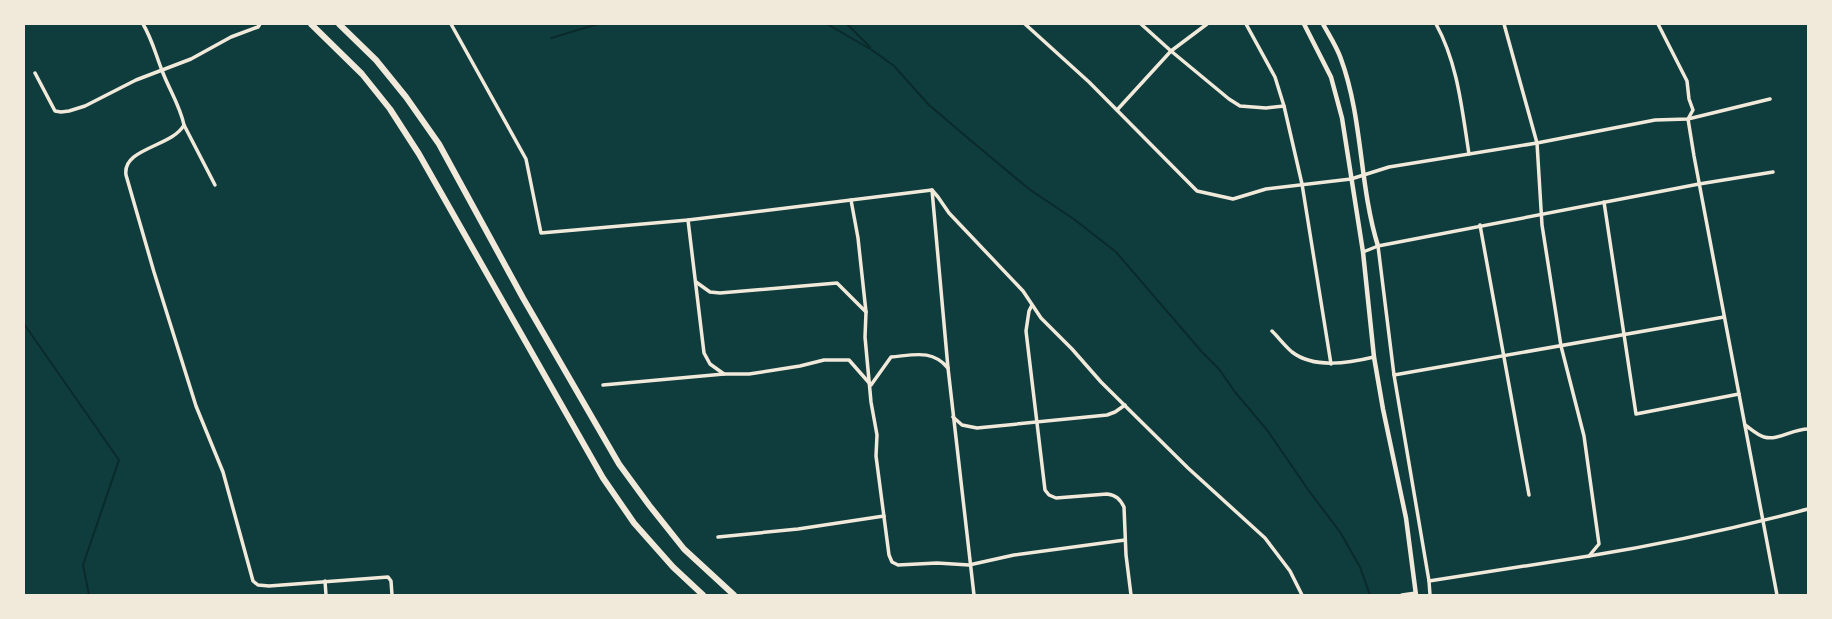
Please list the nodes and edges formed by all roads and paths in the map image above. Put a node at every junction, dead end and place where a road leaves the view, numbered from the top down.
1 (143, 24) edge
2 (260, 24) edge
3 (311, 24) edge
4 (339, 24) edge
5 (451, 24) edge
6 (1025, 24) edge
7 (1141, 24) edge
8 (1207, 24) edge
9 (1246, 24) edge
10 (1304, 24) edge
11 (1322, 24) edge
12 (1436, 24) edge
13 (1504, 24) edge
14 (1658, 24) edge
15 (1171, 51) junction
16 (162, 71) junction
17 (35, 73) dead end
18 (1770, 99) dead end
19 (1284, 106) junction
20 (1117, 110) junction
21 (1688, 119) junction
22 (184, 125) junction
23 (1537, 143) junction
24 (1469, 154) junction
25 (1773, 172) dead end
26 (1364, 176) junction
27 (1352, 179) junction
28 (1302, 184) junction
29 (1700, 184) junction
30 (215, 185) dead end
31 (932, 190) junction
32 (851, 200) junction
33 (1604, 202) junction
34 (1541, 214) junction
35 (688, 220) junction
36 (1480, 226) junction
37 (1378, 246) junction
38 (1363, 252) junction
39 (696, 282) junction
40 (1032, 305) junction
41 (866, 312) junction
42 (1724, 317) junction
43 (1272, 331) dead end
44 (1624, 334) junction
45 (1561, 346) junction
46 (1503, 356) junction
47 (1374, 357) junction
48 (1331, 364) junction
49 (948, 368) junction
50 (724, 374) junction
51 (1394, 375) junction
52 (603, 385) dead end
53 (871, 385) junction
54 (1739, 394) junction
55 (1125, 405) junction
56 (954, 417) junction
57 (1038, 423) junction
58 (1745, 425) junction
59 (1808, 429) edge
60 (1529, 495) dead end
61 (1808, 510) edge
62 (884, 516) junction
63 (1763, 521) junction
64 (718, 538) dead end
65 (1125, 540) junction
66 (1589, 556) junction
67 (970, 565) junction
68 (325, 581) junction
69 (1429, 581) junction
70 (1416, 594) edge
71 (326, 595) edge
72 (392, 595) edge
73 (703, 595) edge
74 (734, 595) edge
75 (974, 595) edge
76 (1131, 595) edge
77 (1302, 595) edge
78 (1402, 595) edge
79 (1430, 595) edge
80 (1777, 595) edge

1 - 16 street
2 - 16 street
3 - 73 highway
4 - 74 highway
5 - 35 street
6 - 20 street
7 - 15 street
8 - 15 street
9 - 19 street
10 - 27 street
11 - 26 street
12 - 24 street
13 - 23 street
14 - 21 street
15 - 19 street
15 - 20 street
16 - 17 street
16 - 22 street
18 - 21 street
19 - 28 street
20 - 28 street
21 - 23 street
21 - 29 street
22 - 30 street
22 - 68 street
23 - 24 street
23 - 34 street
24 - 26 street
25 - 29 street
26 - 27 street
26 - 37 street
27 - 28 street
27 - 38 street
28 - 48 street
29 - 33 street
29 - 42 street
31 - 32 street
31 - 40 street
31 - 49 street
32 - 35 street
32 - 41 street
33 - 34 street
33 - 44 street
34 - 36 street
34 - 45 street
35 - 39 street
36 - 37 street
36 - 46 street
37 - 38 street
37 - 51 street
38 - 47 street
39 - 41 street
39 - 50 street
40 - 55 street
40 - 57 street
41 - 53 street
42 - 44 street
42 - 54 street
43 - 48 street
44 - 45 street
44 - 54 street
45 - 46 street
45 - 66 street
46 - 51 street
46 - 60 street
47 - 48 street
47 - 70 street
49 - 53 street
49 - 56 street
50 - 52 street
50 - 53 street
51 - 69 street
53 - 62 street
54 - 58 street
55 - 57 street
55 - 77 street
56 - 57 street
56 - 67 street
57 - 65 street
58 - 59 street
58 - 63 street
61 - 63 street
62 - 64 street
62 - 67 street
63 - 66 street
63 - 80 street
65 - 67 street
65 - 76 street
66 - 69 street
67 - 75 street
68 - 71 street
68 - 72 street
69 - 79 street
70 - 78 street

